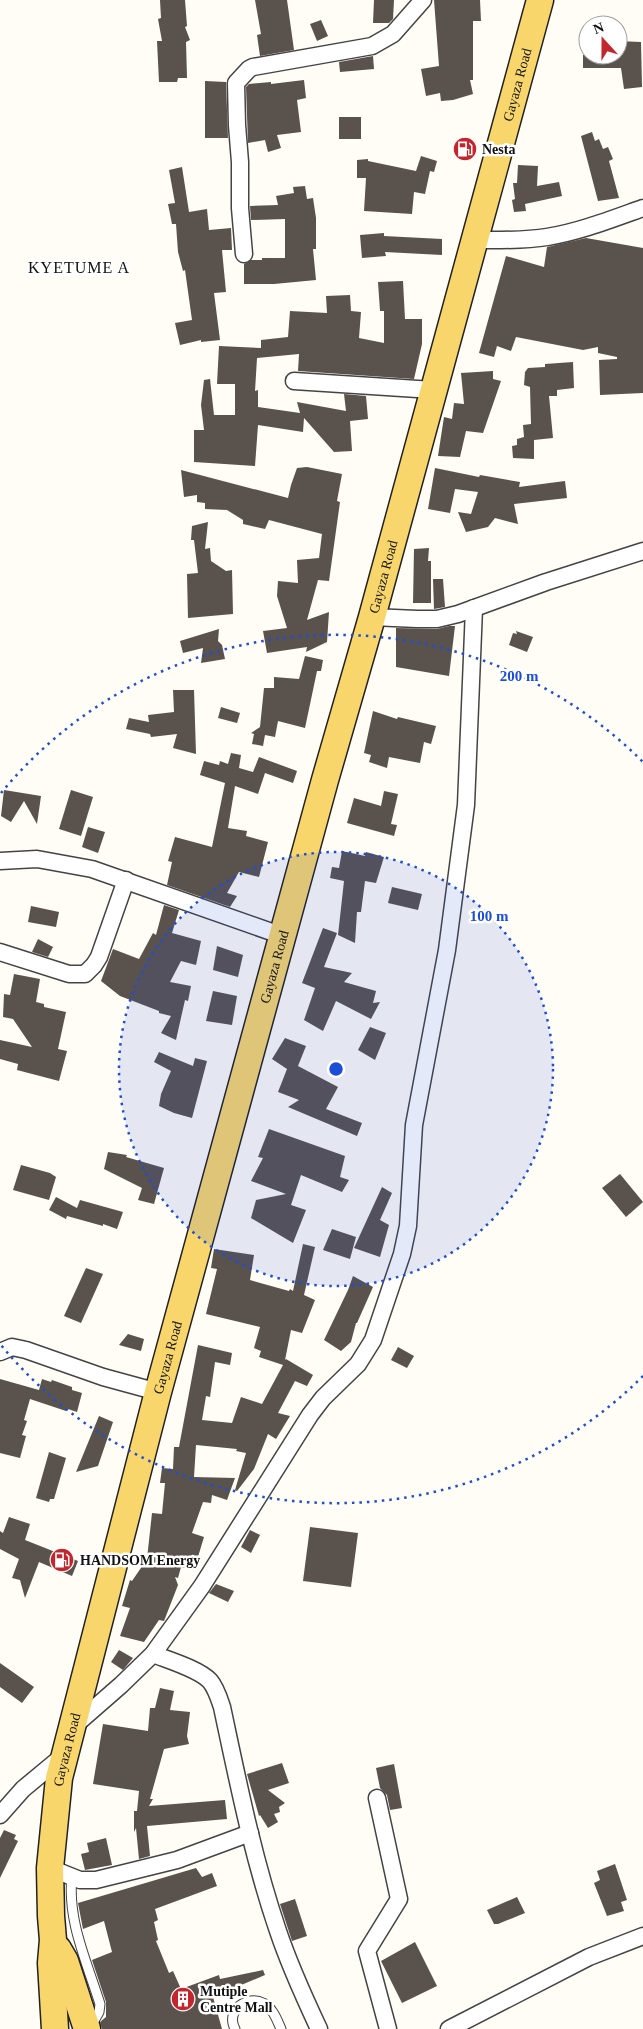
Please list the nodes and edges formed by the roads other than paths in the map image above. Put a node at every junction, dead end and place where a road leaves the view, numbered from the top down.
1 (423, 0) edge
2 (540, 0) edge
3 (643, 208) edge
4 (473, 240) junction
5 (244, 254) dead end
6 (294, 381) dead end
7 (433, 390) junction
8 (643, 551) edge
9 (474, 608) junction
10 (372, 617) junction
11 (0, 861) edge
12 (126, 880) junction
13 (283, 936) junction
14 (0, 952) edge
15 (0, 1352) edge
16 (158, 1392) junction
17 (153, 1654) junction
18 (74, 1726) junction
19 (66, 1754) junction
20 (376, 1798) dead end
21 (0, 1814) edge
22 (250, 1833) junction
23 (61, 1872) junction
24 (643, 1936) edge
25 (65, 1938) junction
26 (55, 2029) edge
27 (88, 2029) edge
28 (235, 2029) edge
29 (280, 2029) edge
30 (319, 2029) edge
31 (388, 2029) edge
32 (449, 2029) edge

1 - 5 street
2 - 4 main road, Gayaza Road
3 - 4 street
4 - 7 main road, Gayaza Road
6 - 7 street
7 - 10 main road, Gayaza Road
8 - 9 street
9 - 10 street
9 - 17 street
10 - 13 main road, Gayaza Road
11 - 12 street
12 - 13 street
12 - 14 street
13 - 16 main road, Gayaza Road
15 - 16 street
16 - 18 main road, Gayaza Road
17 - 18 street
17 - 22 street
18 - 19 main road, Gayaza Road
19 - 21 street
19 - 23 main road, Gayaza Road
20 - 31 street
22 - 23 street
22 - 30 street
23 - 25 main road, Gayaza Road
24 - 32 street
25 - 26 main road, Gayaza Road
25 - 27 main road, Gayaza Road
28 - 29 lane

